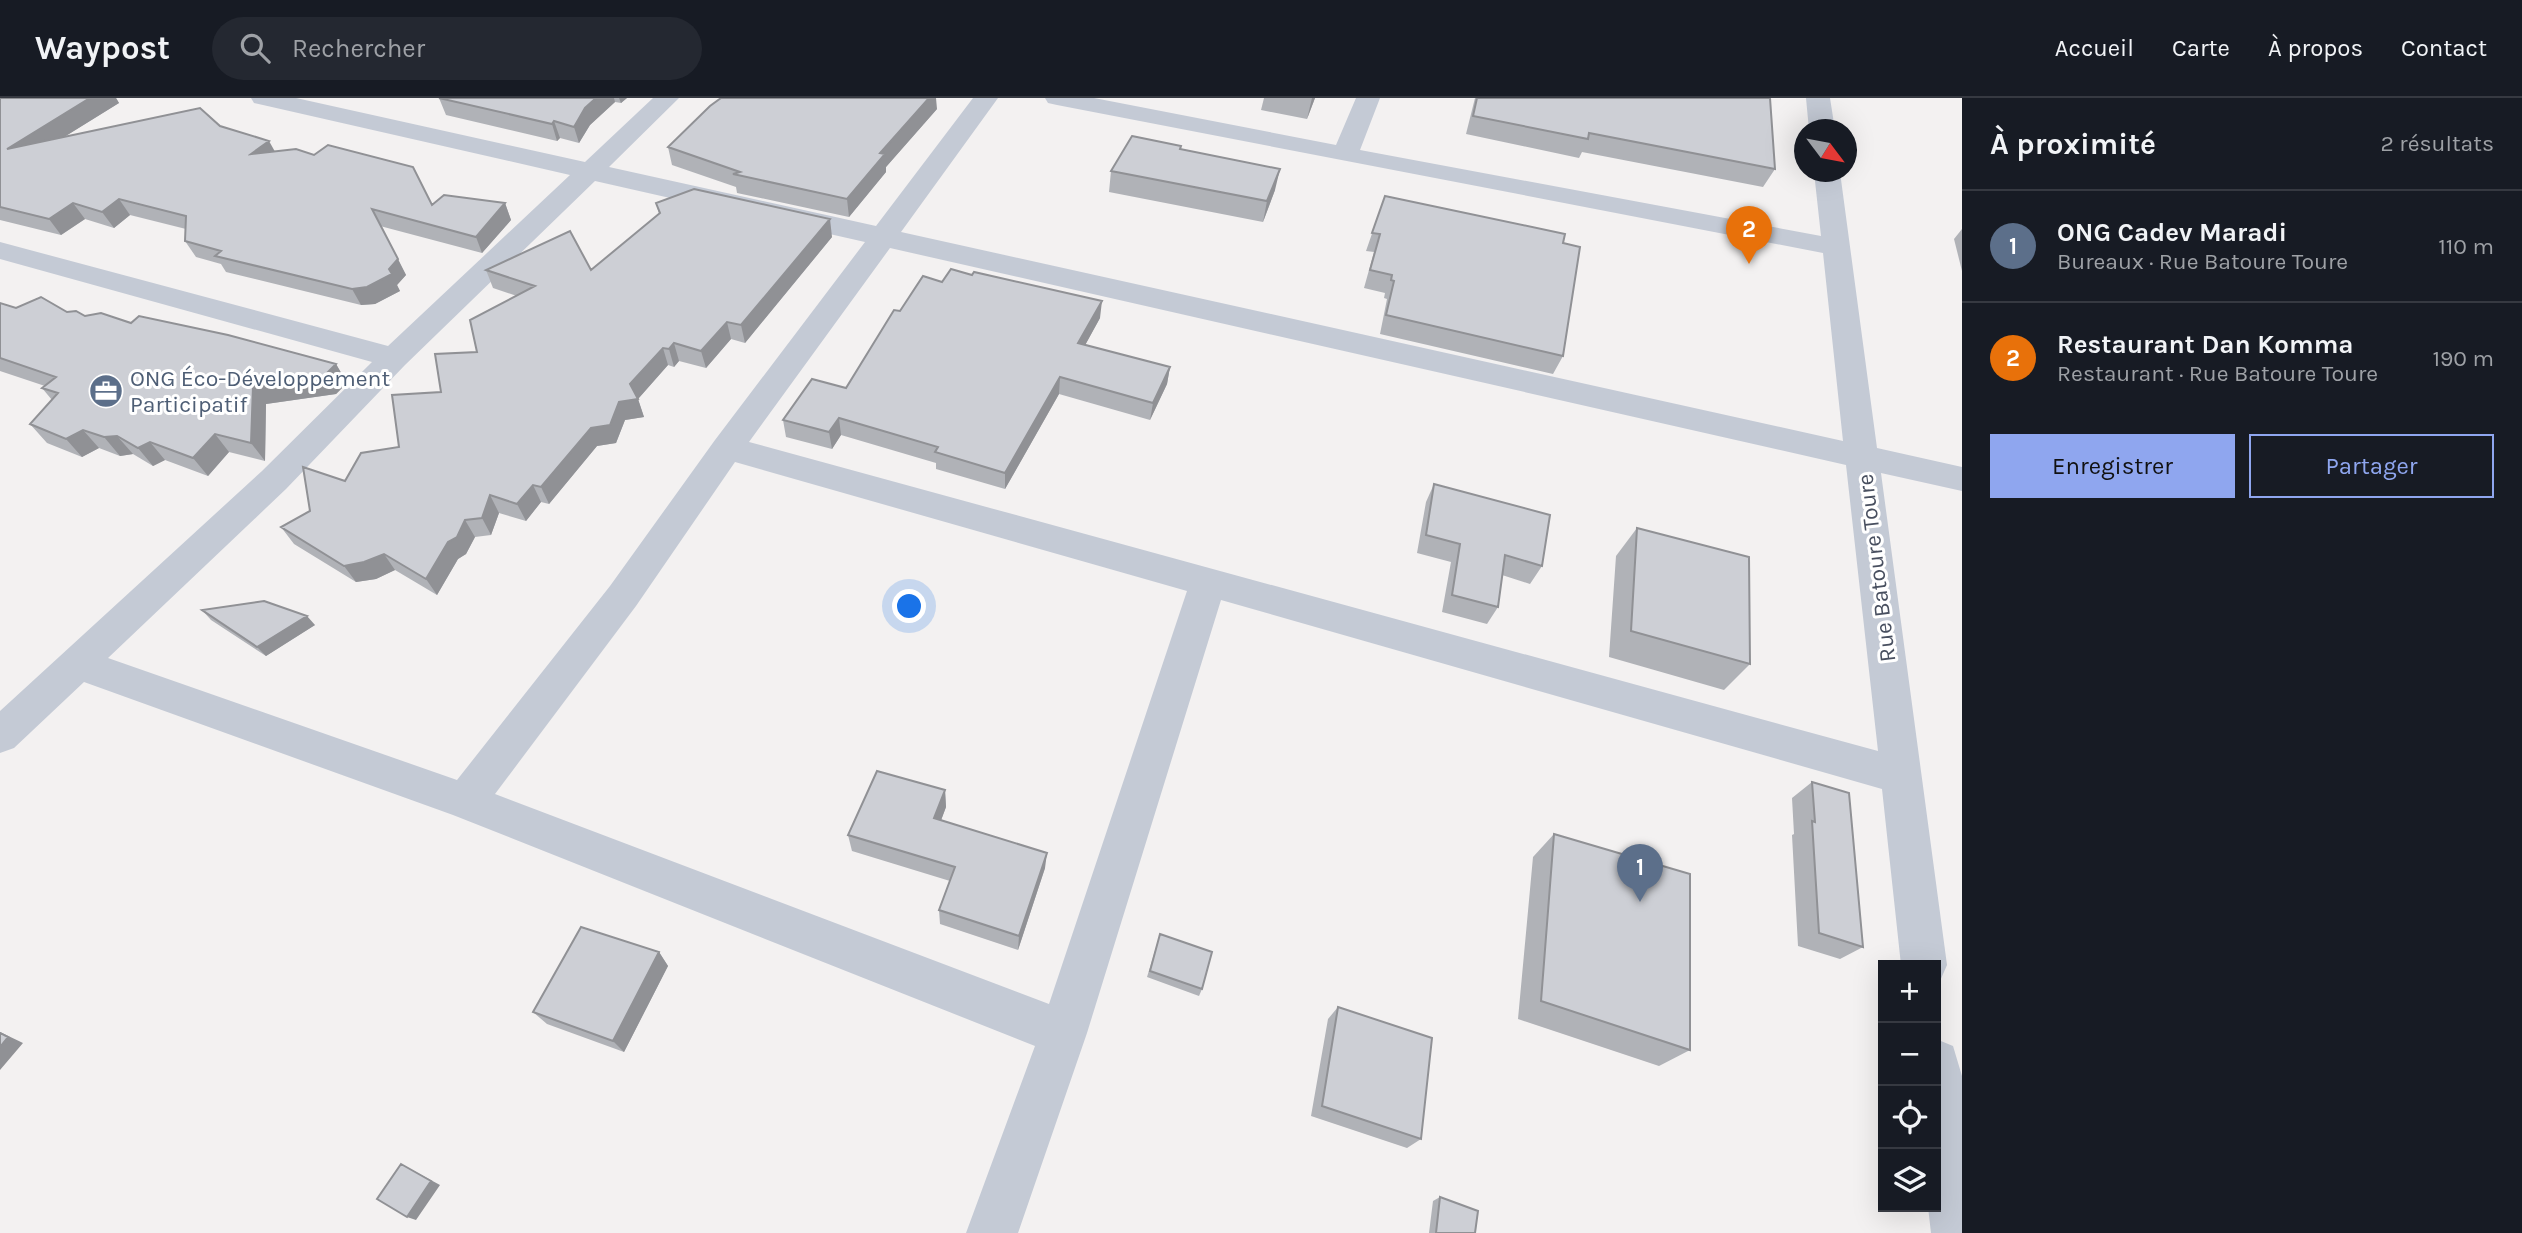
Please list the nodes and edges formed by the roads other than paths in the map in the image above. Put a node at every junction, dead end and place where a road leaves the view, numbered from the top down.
1 (263, 98) edge
2 (667, 98) edge
3 (986, 98) edge
4 (1057, 98) edge
5 (1368, 98) edge
6 (1818, 98) edge
7 (1821, 119) edge
8 (1345, 155) junction
9 (590, 171) junction
10 (1828, 182) edge
11 (883, 237) junction
12 (1836, 247) junction
13 (0, 250) edge
14 (394, 358) junction
15 (727, 448) junction
16 (1862, 456) junction
17 (1962, 479) edge
18 (1208, 584) junction
19 (76, 663) junction
20 (0, 736) edge
21 (1901, 776) junction
22 (465, 801) junction
23 (1923, 960) edge
24 (1063, 1033) junction
25 (1939, 1086) edge
26 (992, 1233) edge
27 (1956, 1233) edge

1 - 9 street
2 - 9 street
3 - 11 street
4 - 8 street
5 - 8 street
6 - 7 street
8 - 12 street
9 - 11 street
9 - 14 street
10 - 12 street, Rue Batoure Toure
11 - 15 street
11 - 16 street
12 - 16 street, Rue Batoure Toure
13 - 14 street
14 - 19 street
15 - 18 street
15 - 22 street
16 - 17 street
16 - 21 street, Rue Batoure Toure
18 - 21 street
18 - 24 street
19 - 20 street
19 - 22 street
21 - 23 street, Rue Batoure Toure
22 - 24 street
24 - 26 street
25 - 27 street

